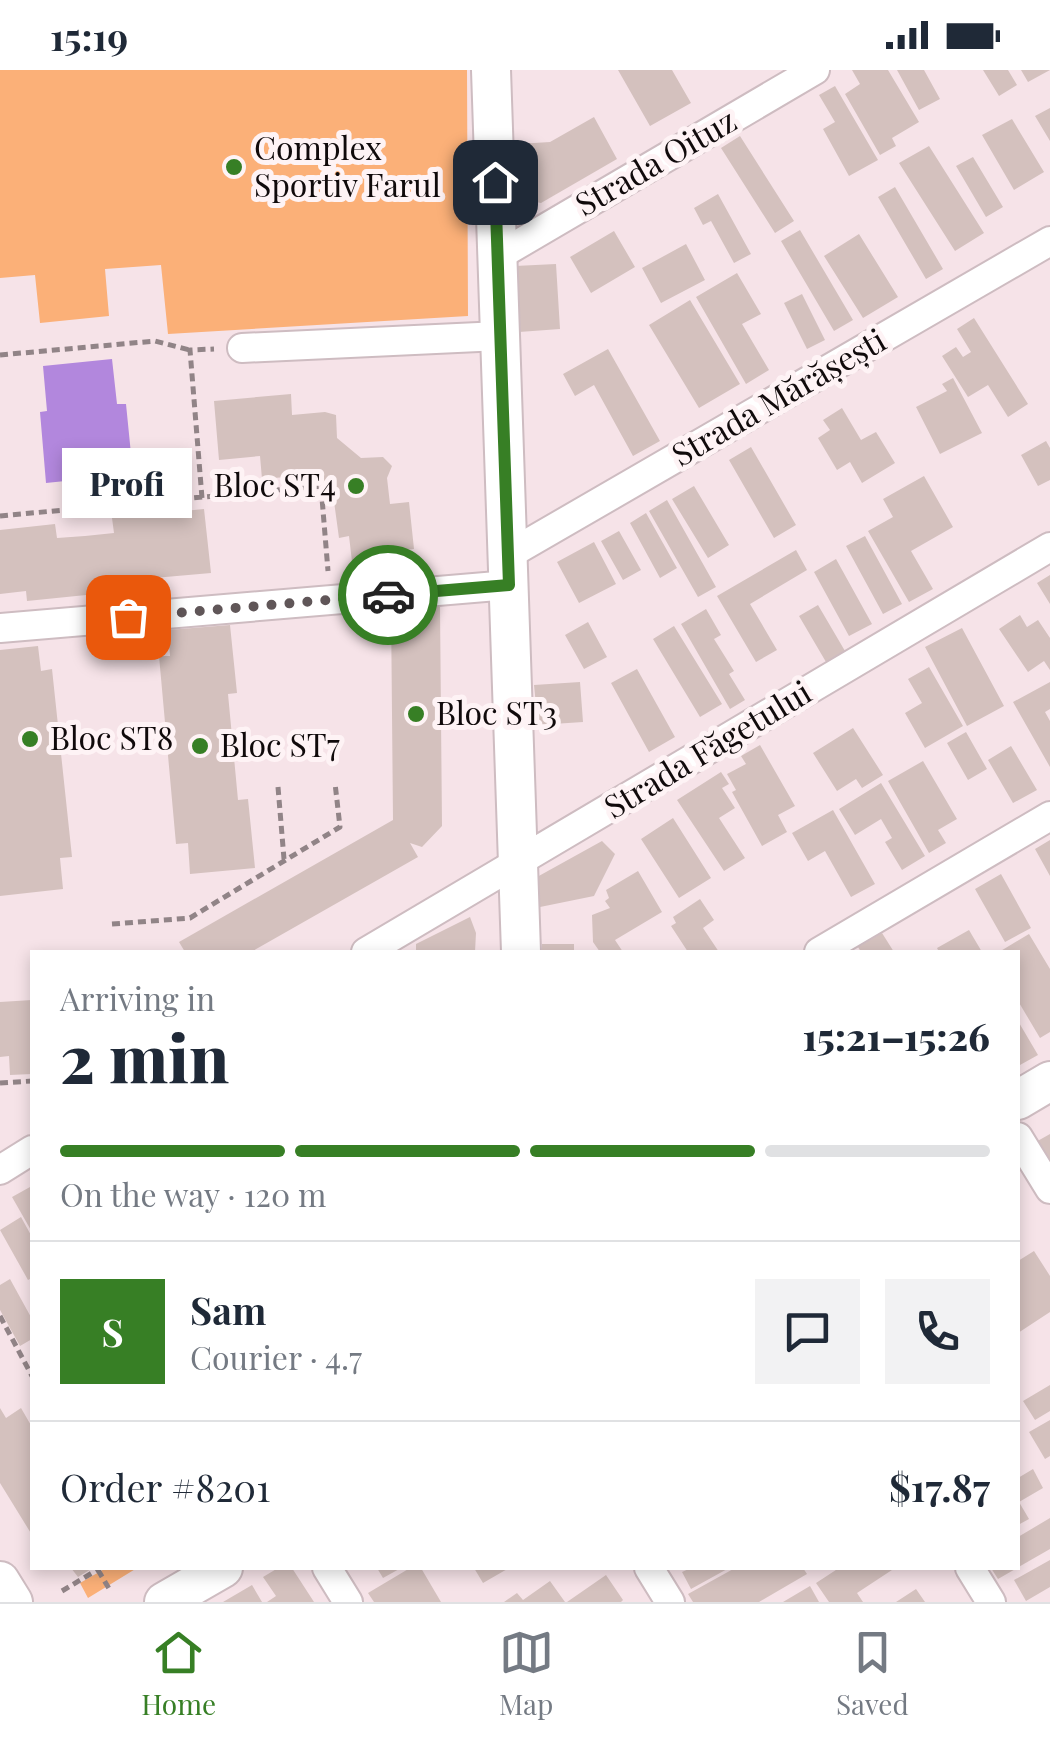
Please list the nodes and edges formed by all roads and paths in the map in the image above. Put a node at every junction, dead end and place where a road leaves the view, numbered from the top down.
1 (491, 70) edge
2 (815, 70) edge
3 (1050, 241) edge
4 (498, 256) junction
5 (500, 336) junction
6 (242, 348) joint
7 (190, 350) junction
8 (0, 355) edge
9 (202, 498) junction
10 (0, 516) edge
11 (1050, 547) edge
12 (508, 570) junction
13 (331, 600) junction
14 (0, 628) edge
15 (336, 783) dead end
16 (278, 788) dead end
17 (1050, 816) edge
18 (284, 861) junction
19 (518, 862) junction
20 (112, 924) dead end
21 (369, 950) edge
22 (521, 950) edge
23 (822, 950) edge
24 (30, 1081) edge
25 (1050, 1081) edge
26 (0, 1082) edge
27 (1020, 1099) edge
28 (1020, 1140) edge
29 (30, 1151) edge
30 (0, 1170) edge
31 (1050, 1190) edge
32 (0, 1316) edge
33 (30, 1372) edge
34 (94, 1570) edge
35 (98, 1570) edge
36 (220, 1570) edge
37 (327, 1570) edge
38 (649, 1570) edge
39 (971, 1570) edge
40 (0, 1581) edge
41 (62, 1591) dead end
42 (111, 1592) dead end
43 (13, 1602) edge
44 (164, 1602) edge
45 (348, 1602) edge
46 (670, 1602) edge
47 (991, 1602) edge

1 - 4 street
2 - 4 street, Strada Oituz
3 - 12 street, Strada Mărășești
4 - 5 street
5 - 6 street
5 - 12 street
6 - 7 path
7 - 8 path
7 - 9 path
9 - 10 path
9 - 13 path
11 - 19 street, Strada Făgetului
12 - 13 street
12 - 19 street
13 - 14 street
15 - 18 path
16 - 18 path
17 - 23 street
18 - 20 path
19 - 21 street, Strada Făgetului
19 - 22 street
24 - 26 path
25 - 27 street
28 - 31 street
29 - 30 street
32 - 33 path
34 - 41 path
35 - 42 path
36 - 44 street
37 - 45 street
38 - 46 street
39 - 47 street
40 - 43 street

